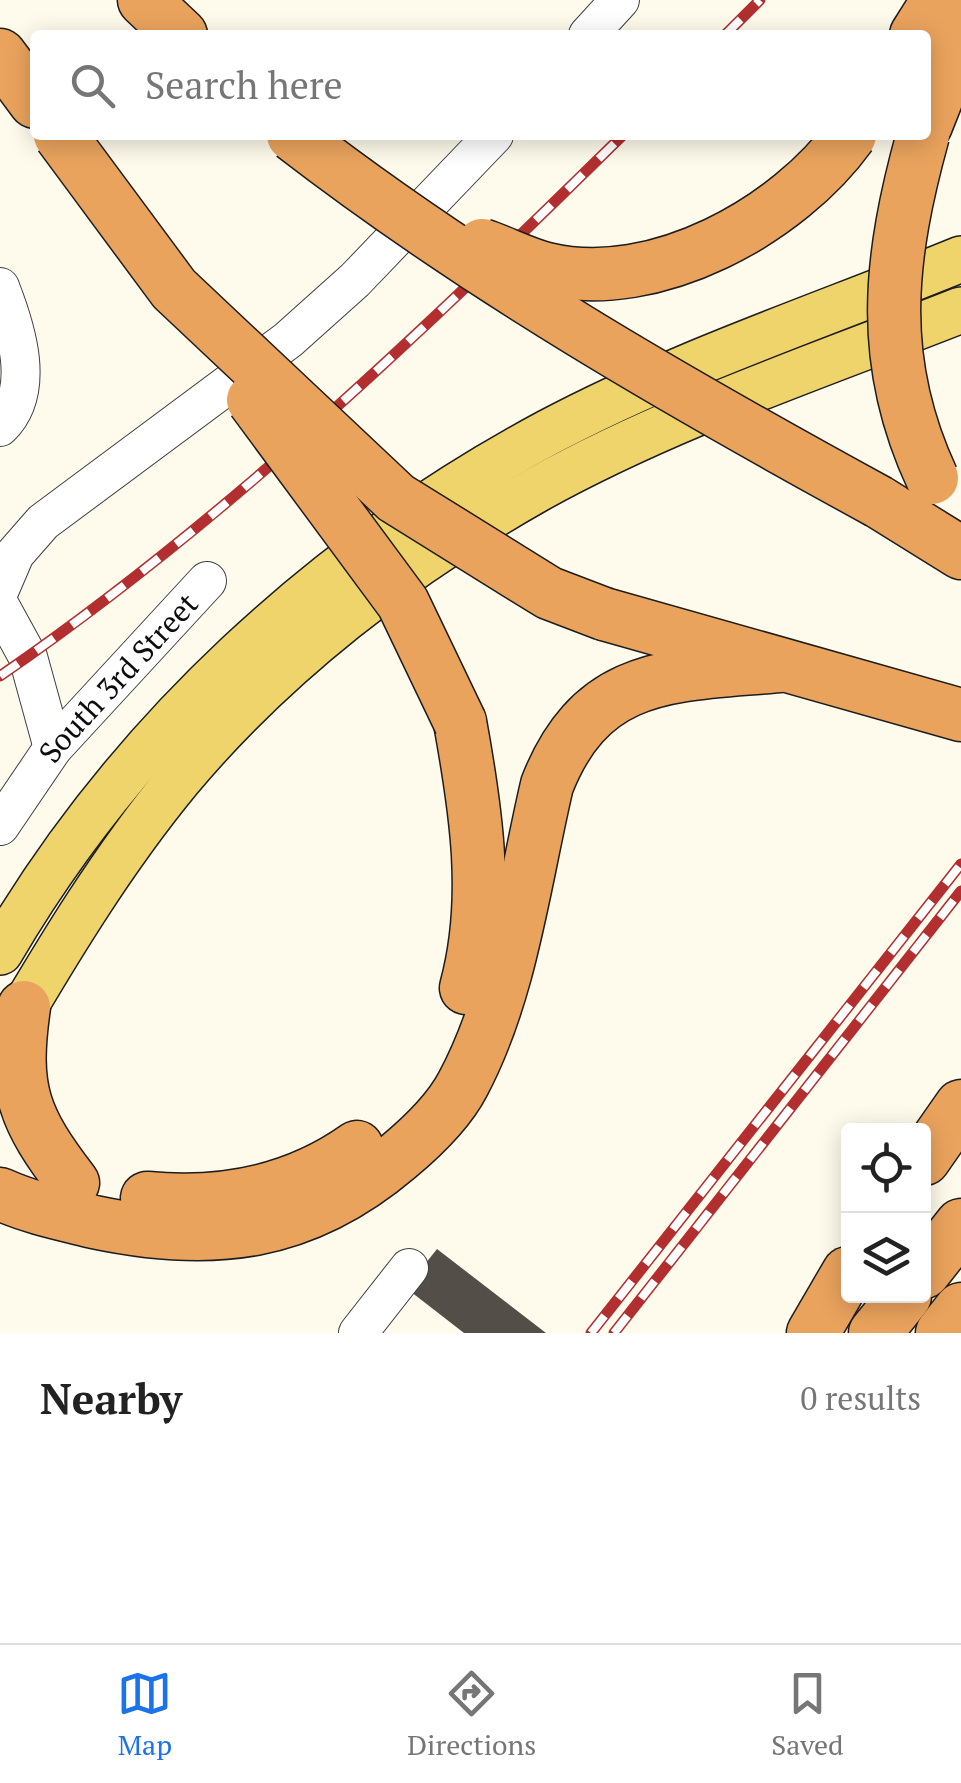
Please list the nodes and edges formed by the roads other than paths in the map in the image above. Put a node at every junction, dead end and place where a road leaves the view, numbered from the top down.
1 (144, 0) edge
2 (620, 0) edge
3 (938, 0) edge
4 (176, 30) edge
5 (593, 30) edge
6 (919, 30) edge
7 (961, 37) edge
8 (0, 54) edge
9 (30, 95) edge
10 (931, 112) edge
11 (64, 140) edge
12 (300, 140) edge
13 (489, 140) edge
14 (846, 140) edge
15 (922, 140) edge
16 (392, 211) junction
17 (961, 259) edge
18 (0, 287) edge
19 (174, 289) junction
20 (961, 310) edge
21 (0, 427) edge
22 (961, 522) edge
23 (961, 553) edge
24 (206, 582) dead end
25 (0, 589) edge
26 (0, 606) edge
27 (779, 666) junction
28 (960, 715) edge
29 (53, 748) junction
30 (0, 826) edge
31 (0, 952) edge
32 (12, 1028) edge
33 (961, 1106) edge
34 (931, 1149) edge
35 (0, 1164) edge
36 (26, 1198) edge
37 (961, 1225) edge
38 (931, 1263) edge
39 (408, 1268) dead end
40 (841, 1286) edge
41 (899, 1303) edge
42 (961, 1309) edge
43 (358, 1333) edge
44 (813, 1333) edge
45 (875, 1333) edge
46 (942, 1333) edge

1 - 4 highway
2 - 5 street
3 - 6 highway
7 - 10 highway
8 - 9 highway
11 - 19 highway, bridge
12 - 16 highway, bridge
13 - 25 street
14 - 16 highway, bridge
15 - 22 highway, bridge
16 - 23 highway, bridge
17 - 31 main road
18 - 21 street
19 - 27 highway, bridge
19 - 36 highway, bridge
20 - 32 main road
24 - 29 street, South 3rd Street
26 - 29 street
27 - 28 highway
27 - 36 highway
29 - 30 street, South 3rd Street
32 - 36 highway
33 - 34 highway
35 - 36 highway
37 - 38 highway
39 - 43 street
40 - 44 highway
41 - 45 highway
42 - 46 highway

